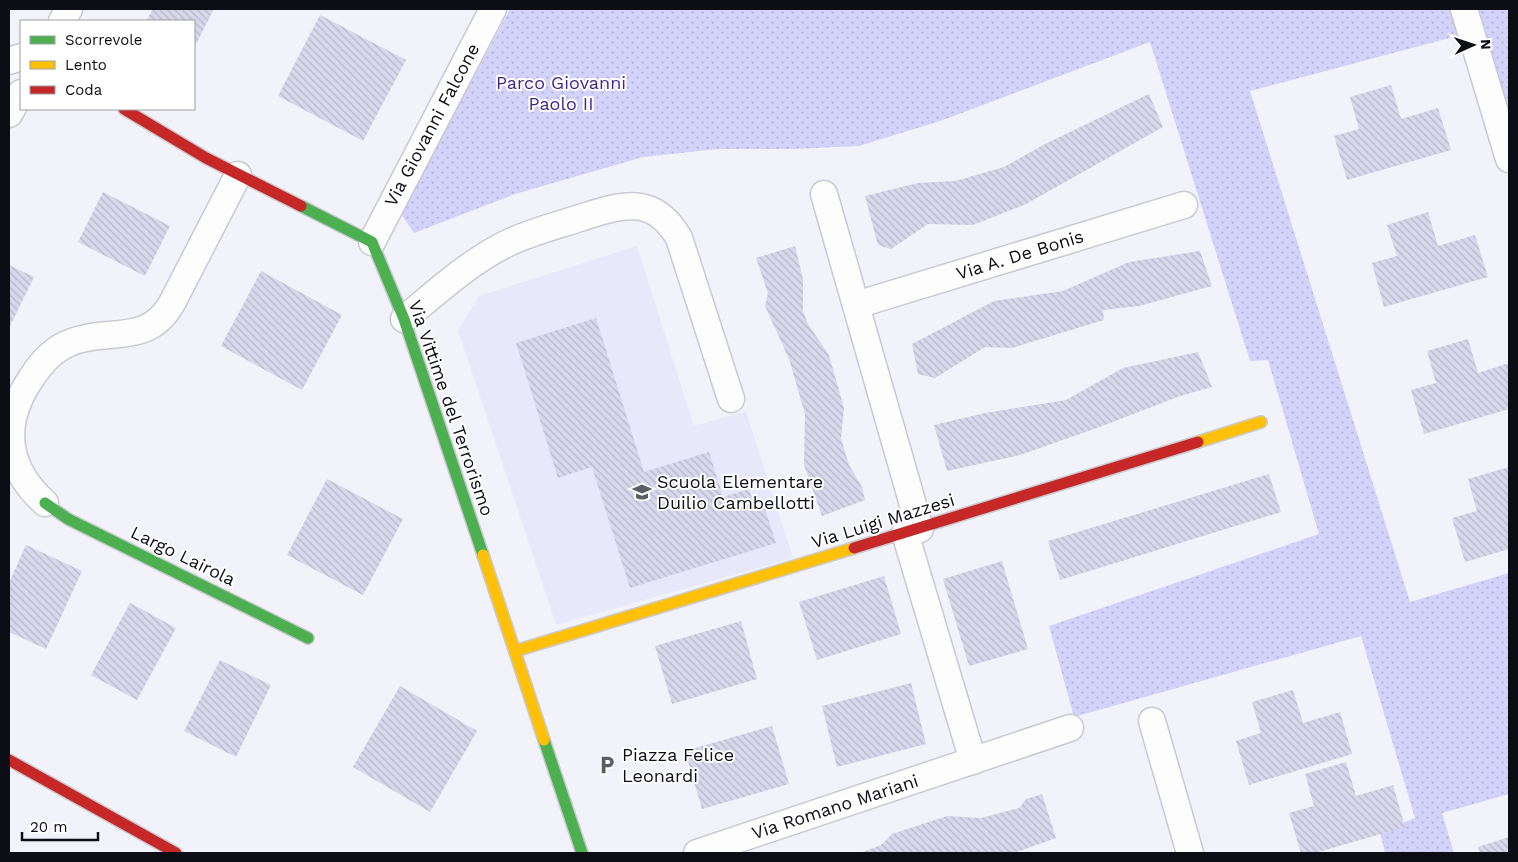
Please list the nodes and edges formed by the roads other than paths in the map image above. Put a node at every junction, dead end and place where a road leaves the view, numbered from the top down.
1 (493, 9) edge
2 (1464, 9) edge
3 (20, 95) edge
4 (23, 110) edge
5 (126, 110) edge
6 (9, 114) edge
7 (1509, 159) edge
8 (238, 175) junction
9 (824, 194) dead end
10 (1184, 205) dead end
11 (372, 242) junction
12 (856, 305) junction
13 (404, 319) junction
14 (731, 399) dead end
15 (1261, 422) dead end
16 (45, 504) joint
17 (913, 531) junction
18 (308, 638) dead end
19 (515, 651) junction
20 (1152, 721) dead end
21 (1070, 728) dead end
22 (9, 760) edge
23 (973, 761) junction
24 (176, 853) edge
25 (582, 853) edge
26 (697, 853) edge
27 (1190, 853) edge

1 - 11 street, Via Giovanni Falcone
2 - 7 street
3 - 6 street
4 - 6 street
5 - 8 street
8 - 11 street
8 - 16 street
9 - 12 street
10 - 12 street, Via A. De Bonis
11 - 13 street, Via Vittime del Terrorismo
12 - 17 street
13 - 14 street
13 - 19 street, Via Vittime del Terrorismo
15 - 17 street, Via Luigi Mazzesi
16 - 18 street, Largo Lairola
17 - 19 street, Via Luigi Mazzesi
17 - 23 street
19 - 25 street, Via Vittime del Terrorismo
20 - 27 street
21 - 23 street, Via Romano Mariani
22 - 24 street
23 - 26 street, Via Romano Mariani

